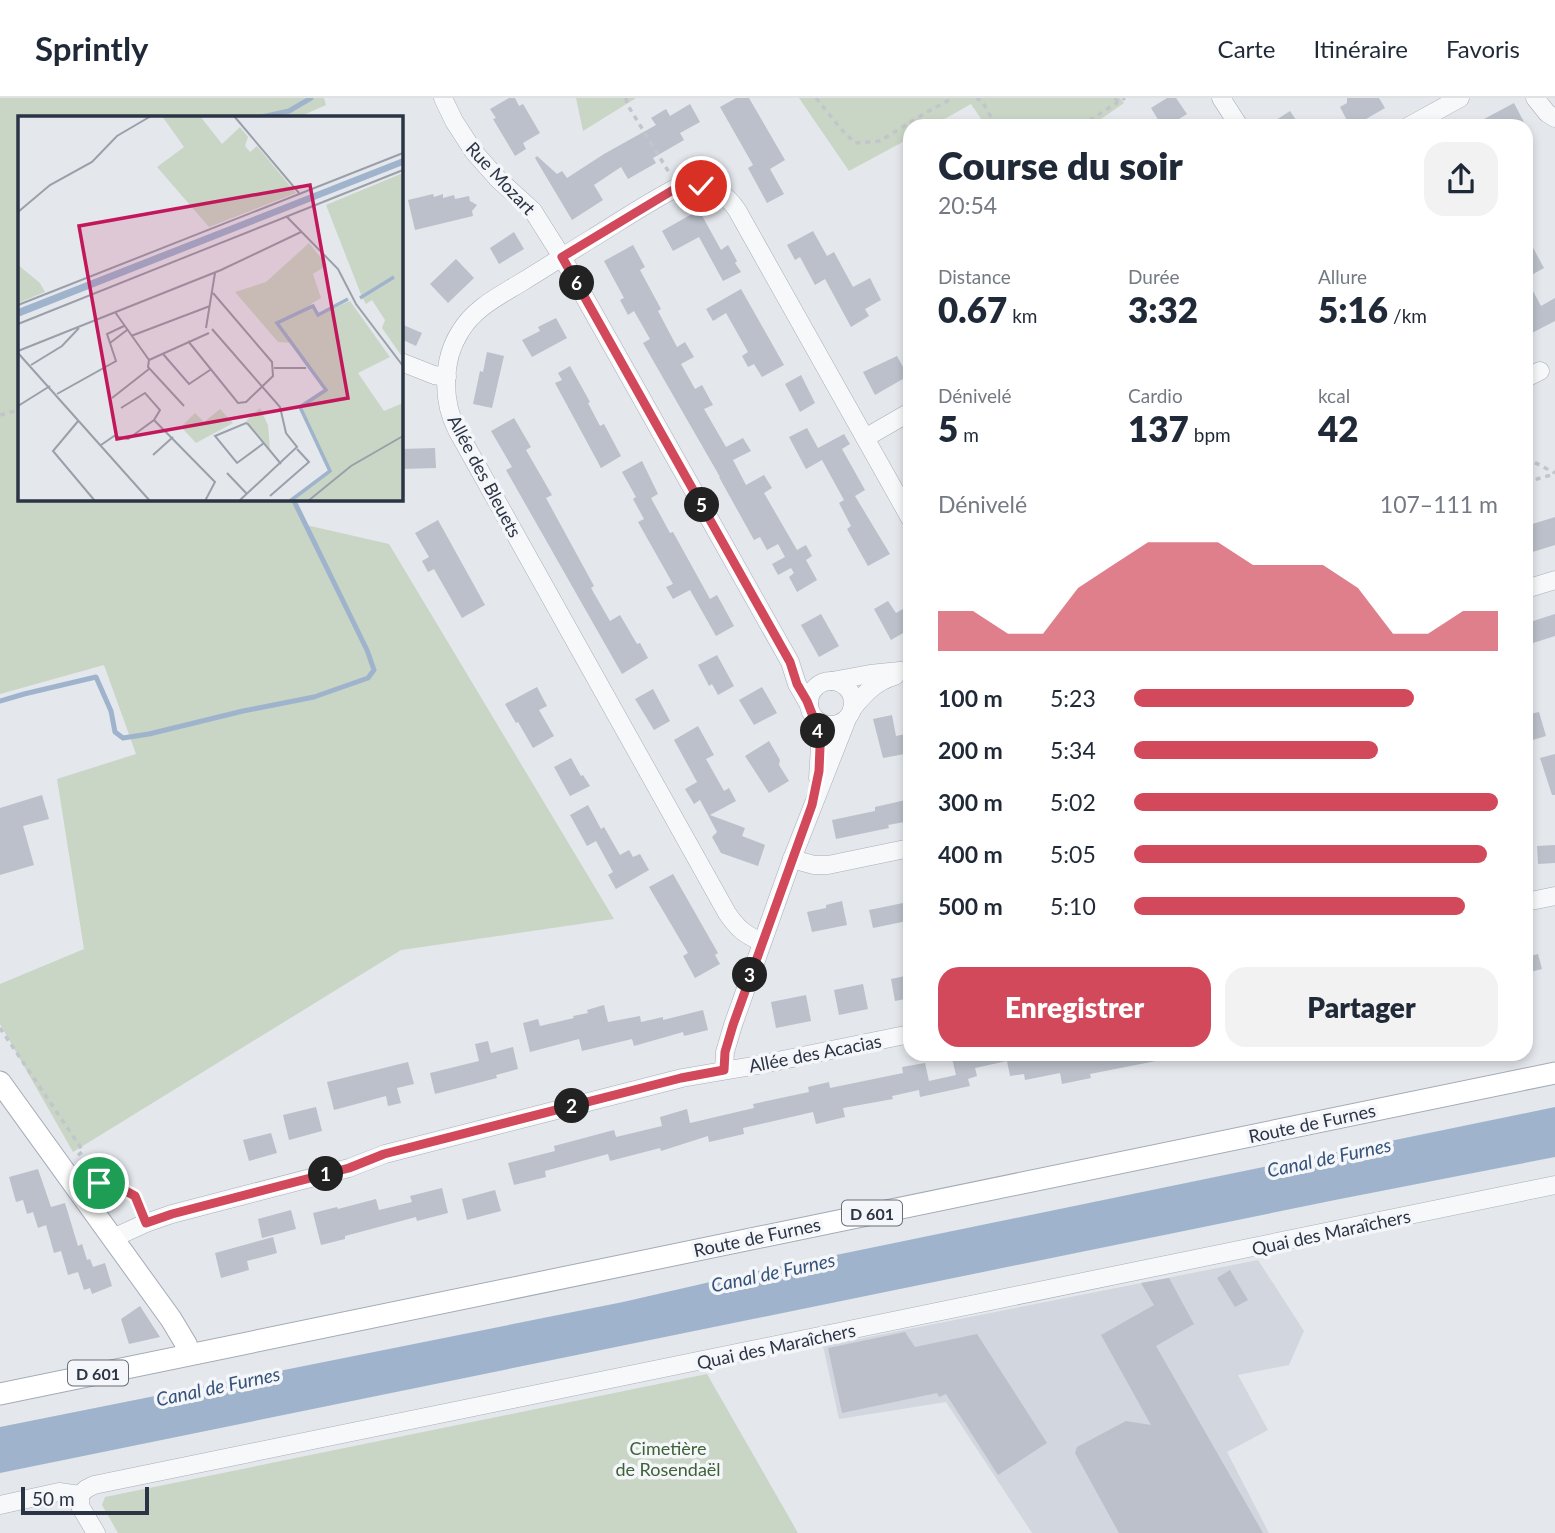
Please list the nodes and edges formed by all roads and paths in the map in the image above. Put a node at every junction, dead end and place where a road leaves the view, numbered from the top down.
1 (443, 98) edge
2 (626, 98) edge
3 (816, 98) edge
4 (953, 98) edge
5 (976, 98) edge
6 (1125, 98) edge
7 (1221, 98) edge
8 (1460, 98) edge
9 (1535, 98) edge
10 (1116, 100) edge
11 (1555, 118) edge
12 (916, 119) edge
13 (992, 119) edge
14 (1090, 119) edge
15 (1234, 119) edge
16 (1422, 119) edge
17 (903, 127) edge
18 (678, 187) junction
19 (562, 257) junction
20 (402, 362) edge
21 (447, 377) junction
22 (18, 410) edge
23 (0, 415) edge
24 (903, 416) edge
25 (865, 438) junction
26 (1533, 462) edge
27 (1555, 473) edge
28 (1533, 480) edge
29 (903, 506) edge
30 (1555, 580) edge
31 (1533, 587) edge
32 (790, 662) junction
33 (903, 672) edge
34 (903, 674) edge
35 (827, 682) junction
36 (812, 711) junction
37 (849, 714) junction
38 (812, 805) junction
39 (903, 849) edge
40 (792, 859) junction
41 (1555, 896) edge
42 (1533, 901) edge
43 (762, 942) junction
44 (0, 1028) edge
45 (903, 1035) edge
46 (724, 1070) junction
47 (1555, 1073) edge
48 (0, 1082) edge
49 (71, 1161) dead end
50 (1555, 1185) edge
51 (78, 1190) junction
52 (146, 1223) junction
53 (113, 1238) junction
54 (190, 1354) junction
55 (0, 1394) edge
56 (80, 1495) junction
57 (0, 1505) edge
58 (96, 1533) edge

1 - 19 street, Rue Mozart
2 - 18 path
3 - 17 path
4 - 12 path
5 - 13 path
6 - 10 path
7 - 15 street
8 - 16 street
9 - 11 street
10 - 14 path
18 - 19 street, Allée des Bleuets
18 - 25 street
19 - 21 street, Allée des Bleuets
19 - 32 street, Rue Mozart
20 - 21 street
21 - 43 street, Allée des Bleuets
22 - 23 path
24 - 25 street
25 - 29 street
26 - 27 path
27 - 28 path
30 - 31 street
32 - 35 street
32 - 36 street, Rue Mozart
33 - 35 street
34 - 37 street
35 - 36 street
35 - 37 street
36 - 37 street
36 - 38 street, Rue Mozart
37 - 38 street
38 - 40 street
39 - 40 street
40 - 43 street
41 - 42 street
43 - 46 street
44 - 49 path
45 - 46 street, Allée des Acacias
46 - 52 street, Allée des Acacias
47 - 54 main road, Route de Furnes / D 601
48 - 51 main road
50 - 56 street, Quai des Maraîchers
51 - 52 path
51 - 53 main road
52 - 53 street, Allée des Acacias
53 - 54 main road
54 - 55 main road, Route de Furnes / D 601
56 - 57 street, Quai des Maraîchers
56 - 58 street

